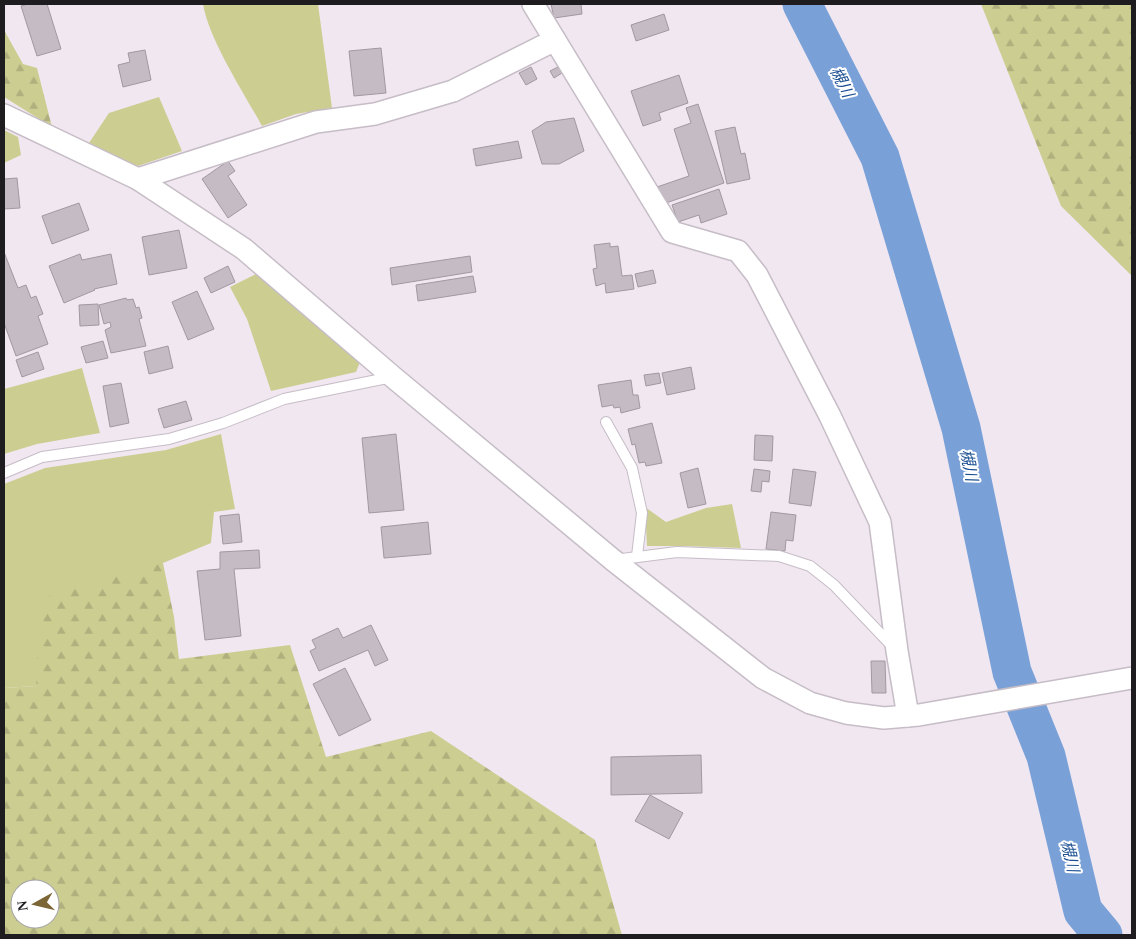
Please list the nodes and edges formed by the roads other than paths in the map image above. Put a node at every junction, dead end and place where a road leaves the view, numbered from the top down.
1 (533, 4) edge
2 (555, 40) junction
3 (4, 114) edge
4 (138, 179) junction
5 (393, 377) junction
6 (606, 422) dead end
7 (4, 473) edge
8 (637, 556) junction
9 (613, 560) junction
10 (897, 651) junction
11 (1132, 678) edge
12 (914, 715) junction

1 - 2 street
2 - 4 street
2 - 10 street
3 - 4 street
4 - 5 street
5 - 7 lane
5 - 9 street
6 - 8 lane
8 - 9 lane
8 - 10 lane
9 - 12 street
10 - 12 street
11 - 12 street

